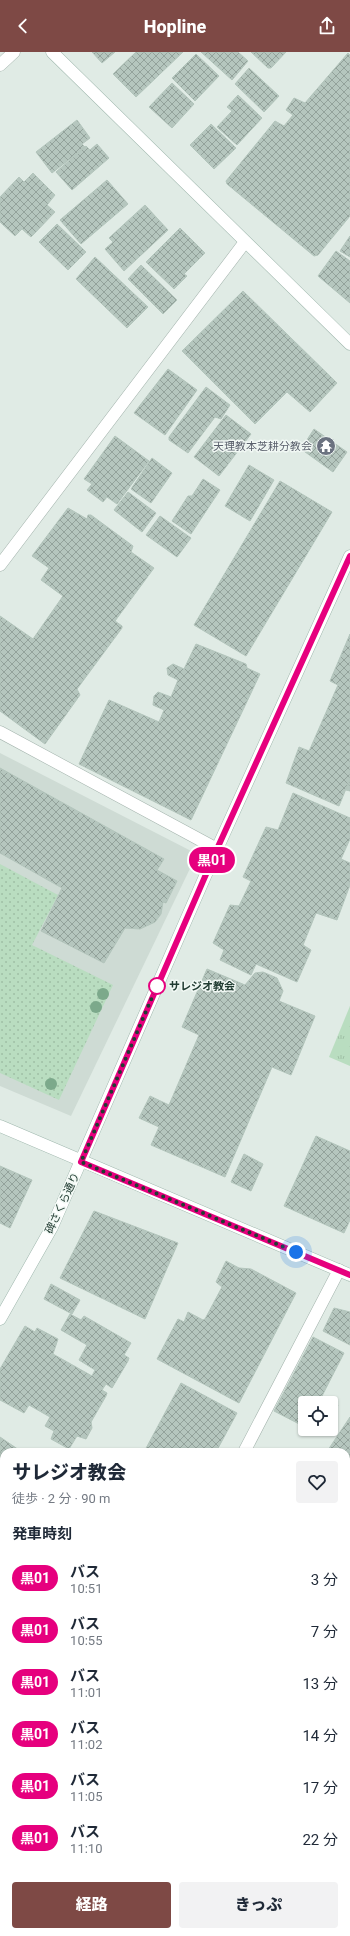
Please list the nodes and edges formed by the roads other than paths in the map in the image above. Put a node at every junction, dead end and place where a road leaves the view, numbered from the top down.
1 (14, 52) edge
2 (52, 52) edge
3 (0, 65) edge
4 (245, 242) junction
5 (350, 344) edge
6 (350, 556) edge
7 (0, 565) edge
8 (0, 732) edge
9 (217, 849) junction
10 (0, 1126) edge
11 (81, 1162) junction
12 (345, 1272) edge
13 (0, 1319) edge
14 (246, 1448) edge

1 - 3 street
2 - 4 street
4 - 5 street
4 - 7 street
6 - 9 street, 碑さくら通り
8 - 9 street
9 - 11 street, 碑さくら通り
10 - 11 street
11 - 12 street
11 - 13 street, 碑さくら通り
12 - 14 street

